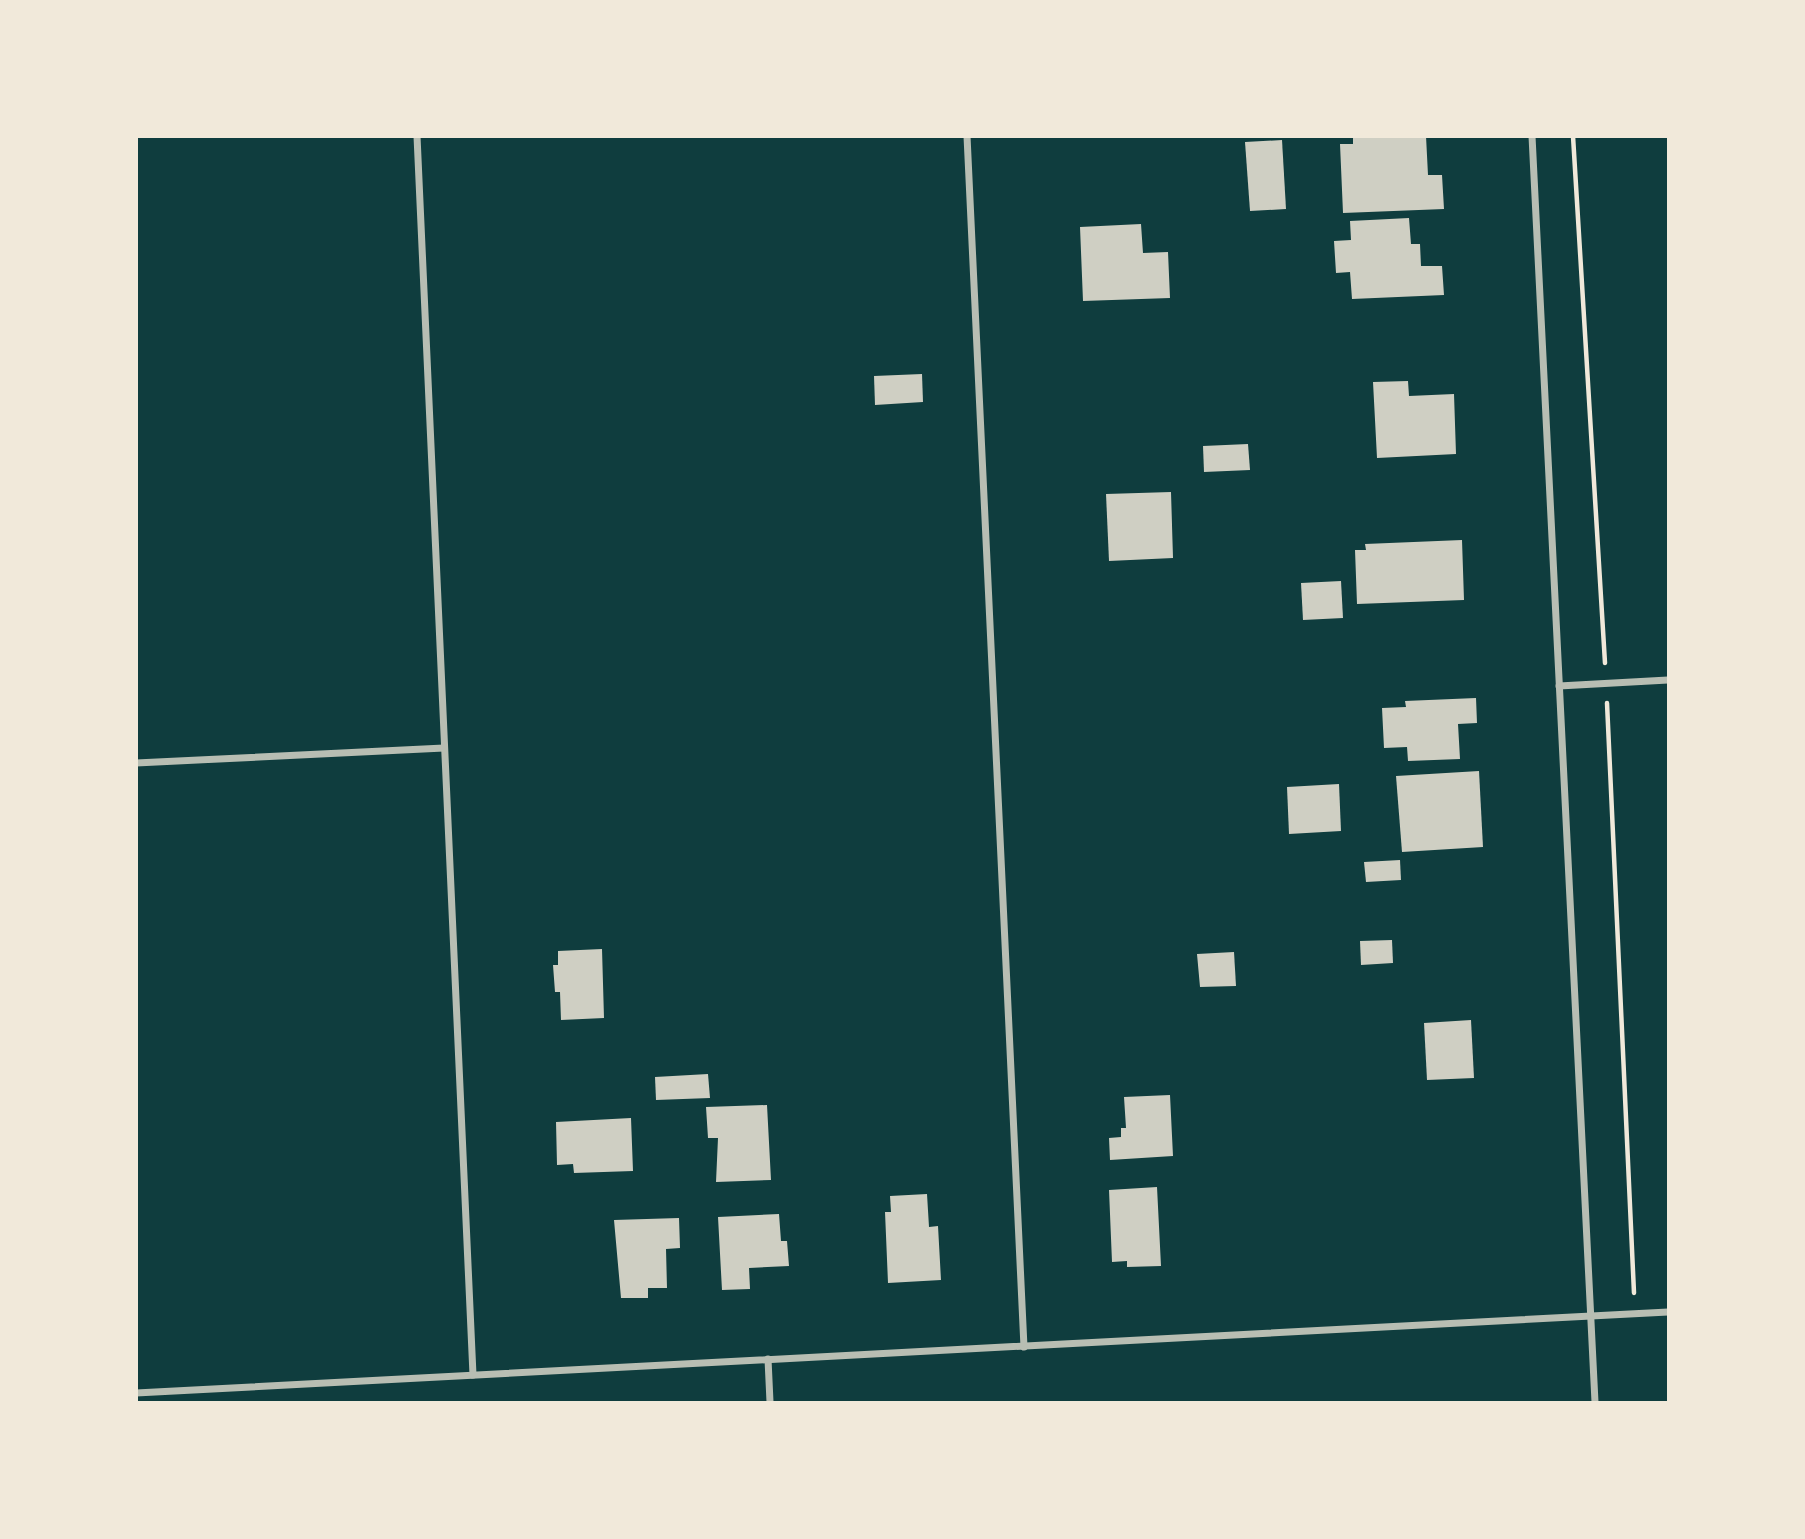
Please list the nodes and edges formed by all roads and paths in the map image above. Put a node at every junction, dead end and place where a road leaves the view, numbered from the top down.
1 (417, 136) edge
2 (967, 136) edge
3 (1532, 136) edge
4 (1573, 136) edge
5 (1668, 680) edge
6 (1606, 683) junction
7 (1559, 685) junction
8 (444, 748) junction
9 (136, 763) edge
10 (1668, 1312) edge
11 (1635, 1314) junction
12 (1591, 1316) junction
13 (1024, 1347) junction
14 (768, 1359) junction
15 (473, 1375) junction
16 (136, 1393) edge
17 (770, 1402) edge
18 (1595, 1402) edge

1 - 8 street
2 - 13 street
3 - 7 street
4 - 6 path
5 - 6 street
6 - 7 street
6 - 11 path
7 - 12 street
8 - 9 street
8 - 15 street
10 - 11 street
11 - 12 street
12 - 13 street
12 - 18 street
13 - 14 street
14 - 15 street
14 - 17 street
15 - 16 street

